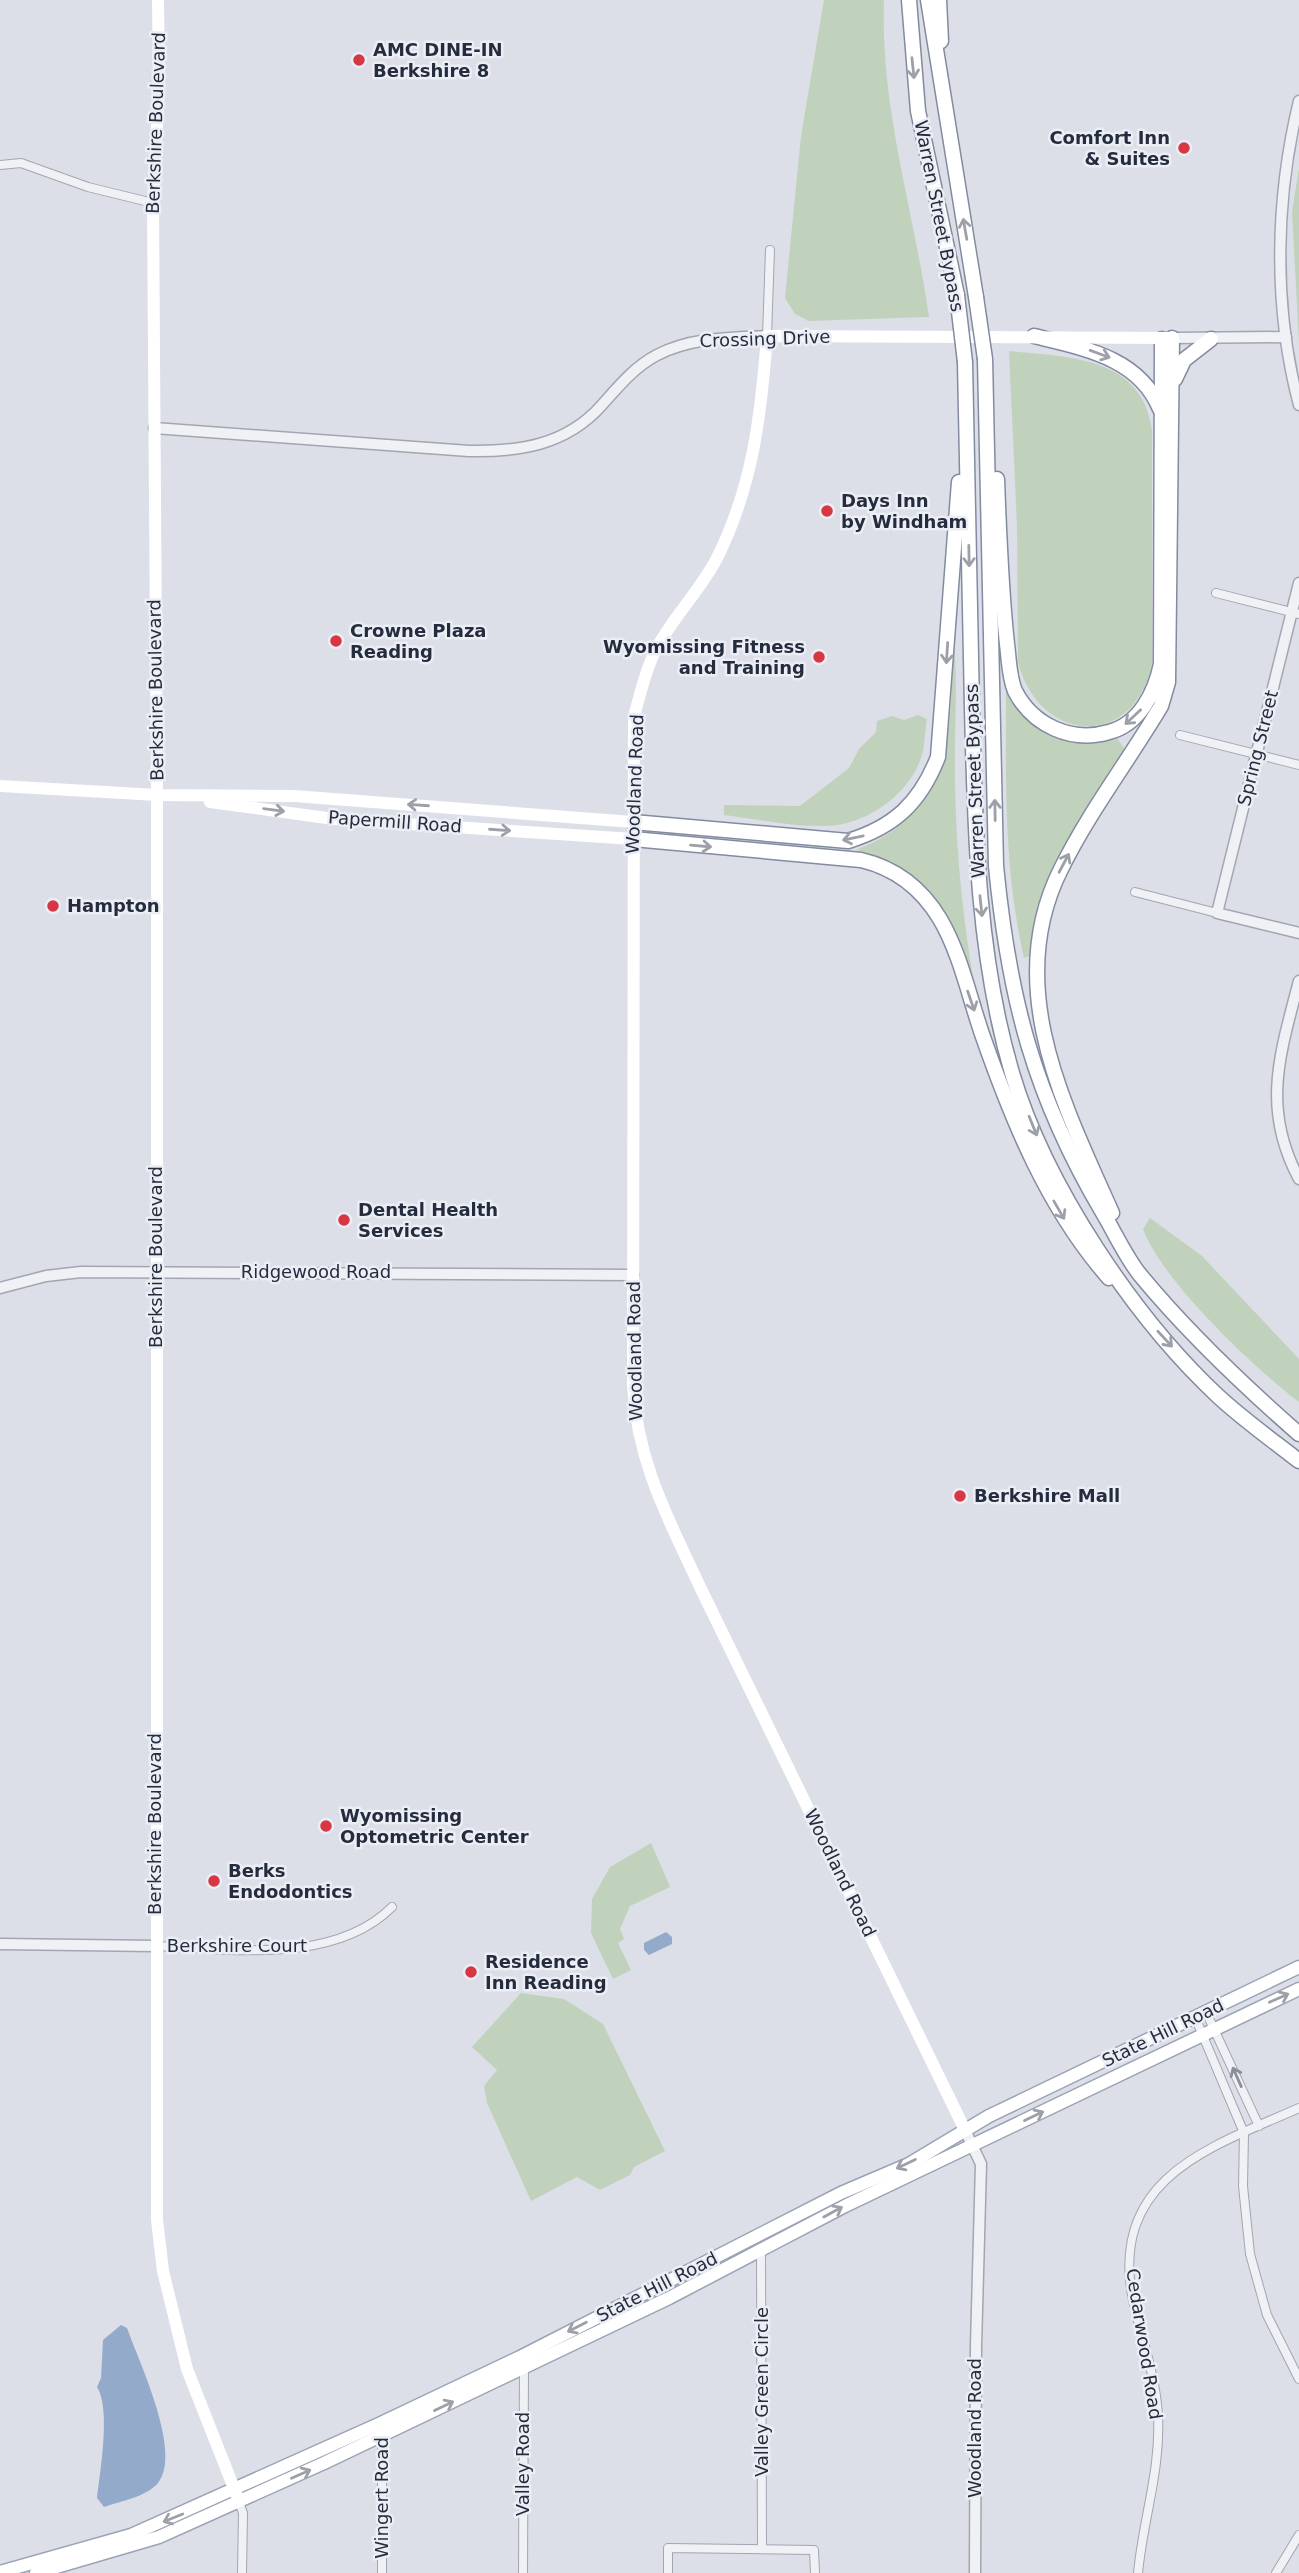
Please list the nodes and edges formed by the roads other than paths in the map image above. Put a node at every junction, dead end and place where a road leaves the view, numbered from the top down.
1 (158, 0) edge
2 (909, 0) edge
3 (928, 0) edge
4 (939, 0) edge
5 (1299, 101) edge
6 (945, 119) junction
7 (0, 165) edge
8 (153, 203) junction
9 (770, 250) dead end
10 (1034, 336) junction
11 (767, 337) junction
12 (1286, 338) junction
13 (1167, 339) junction
14 (1210, 339) junction
15 (986, 377) junction
16 (965, 390) junction
17 (1172, 401) junction
18 (1299, 405) edge
19 (1162, 413) junction
20 (154, 428) junction
21 (1299, 583) edge
22 (1216, 593) dead end
23 (1295, 613) edge
24 (1180, 735) dead end
25 (1256, 754) junction
26 (1299, 765) edge
27 (0, 786) edge
28 (158, 795) junction
29 (633, 822) junction
30 (633, 839) junction
31 (1135, 892) dead end
32 (1217, 913) junction
33 (1299, 933) edge
34 (1299, 981) edge
35 (1299, 1180) edge
36 (156, 1272) junction
37 (633, 1275) junction
38 (1140, 1275) junction
39 (0, 1288) edge
40 (1147, 1320) junction
41 (1223, 1366) junction
42 (1299, 1420) edge
43 (1299, 1434) edge
44 (1299, 1461) edge
45 (392, 1907) dead end
46 (0, 1944) edge
47 (155, 1946) junction
48 (1299, 1967) edge
49 (1299, 1989) edge
50 (1201, 2015) junction
51 (1209, 2031) junction
52 (1299, 2108) edge
53 (1259, 2126) junction
54 (965, 2130) junction
55 (1246, 2131) junction
56 (972, 2145) junction
57 (758, 2236) junction
58 (762, 2251) junction
59 (522, 2362) junction
60 (1299, 2379) edge
61 (382, 2429) junction
62 (237, 2496) junction
63 (1299, 2535) edge
64 (762, 2549) junction
65 (0, 2572) edge
66 (36, 2573) edge
67 (243, 2573) edge
68 (382, 2573) edge
69 (523, 2573) edge
70 (668, 2573) edge
71 (815, 2573) edge
72 (975, 2573) edge
73 (1138, 2573) edge
74 (1276, 2573) edge

1 - 8 main road, Berkshire Boulevard
2 -> 16 highway, Warren Street Bypass, bridge
3 - 6 highway, Warren Street Bypass
4 - 6 highway
5 - 12 street
15 -> 6 highway, Warren Street Bypass, bridge
7 - 8 street
8 - 20 main road, Berkshire Boulevard
9 - 11 street, Woodland Road
10 - 11 main road, Crossing Drive
10 - 13 main road, Crossing Drive
10 -> 19 highway
11 - 20 street, Crossing Drive
11 - 29 main road, Woodland Road
12 - 14 street, Crossing Drive
12 - 18 street
13 - 14 street, Crossing Drive
13 - 17 highway
13 - 19 highway
14 - 17 highway
19 -> 15 highway
38 -> 15 highway, Warren Street Bypass
16 -> 29 highway
16 -> 40 highway, Warren Street Bypass
38 -> 17 highway
20 - 28 main road, Berkshire Boulevard
21 - 23 street, Spring Street
22 - 23 street
23 - 25 street, Spring Street
24 - 25 street
25 - 26 street
25 - 32 street, Spring Street
27 - 28 main road, Papermill Road
29 -> 28 main road, Papermill Road
28 -> 30 main road, Papermill Road
28 - 36 main road, Berkshire Boulevard
29 - 30 main road, Woodland Road
30 - 37 main road, Woodland Road
30 -> 40 highway
31 - 32 street
32 - 33 street
34 - 35 street
36 - 37 street, Ridgewood Road
36 - 39 street, Ridgewood Road
36 - 47 main road, Berkshire Boulevard
37 - 54 main road, Woodland Road
38 - 41 highway, Warren Street Bypass
40 -> 44 highway, Warren Street Bypass
41 - 42 highway
41 - 43 highway, Warren Street Bypass
45 - 47 street, Berkshire Court
46 - 47 street
47 - 62 main road, Berkshire Boulevard
48 - 50 main road, State Hill Road
51 -> 49 main road, State Hill Road
50 - 51 street
50 - 54 main road, State Hill Road
53 -> 51 street
51 - 55 street
56 -> 51 main road, State Hill Road
52 - 53 street, Cedarwood Road
53 - 55 street, Cedarwood Road
54 - 56 street, Woodland Road
54 -> 57 main road, State Hill Road
55 - 60 street
55 - 73 street, Cedarwood Road
58 -> 56 main road, State Hill Road
56 - 72 street, Woodland Road
57 - 58 street, Valley Green Circle
57 -> 59 main road, State Hill Road
58 - 59 main road, State Hill Road
58 - 64 street, Valley Green Circle
59 - 61 main road, State Hill Road
59 - 69 street, Valley Road
61 - 62 main road, State Hill Road
61 - 68 street, Wingert Road
62 -> 65 main road, State Hill Road
62 - 66 main road, State Hill Road
62 - 67 street
63 - 74 street
64 - 70 street
64 - 71 street

